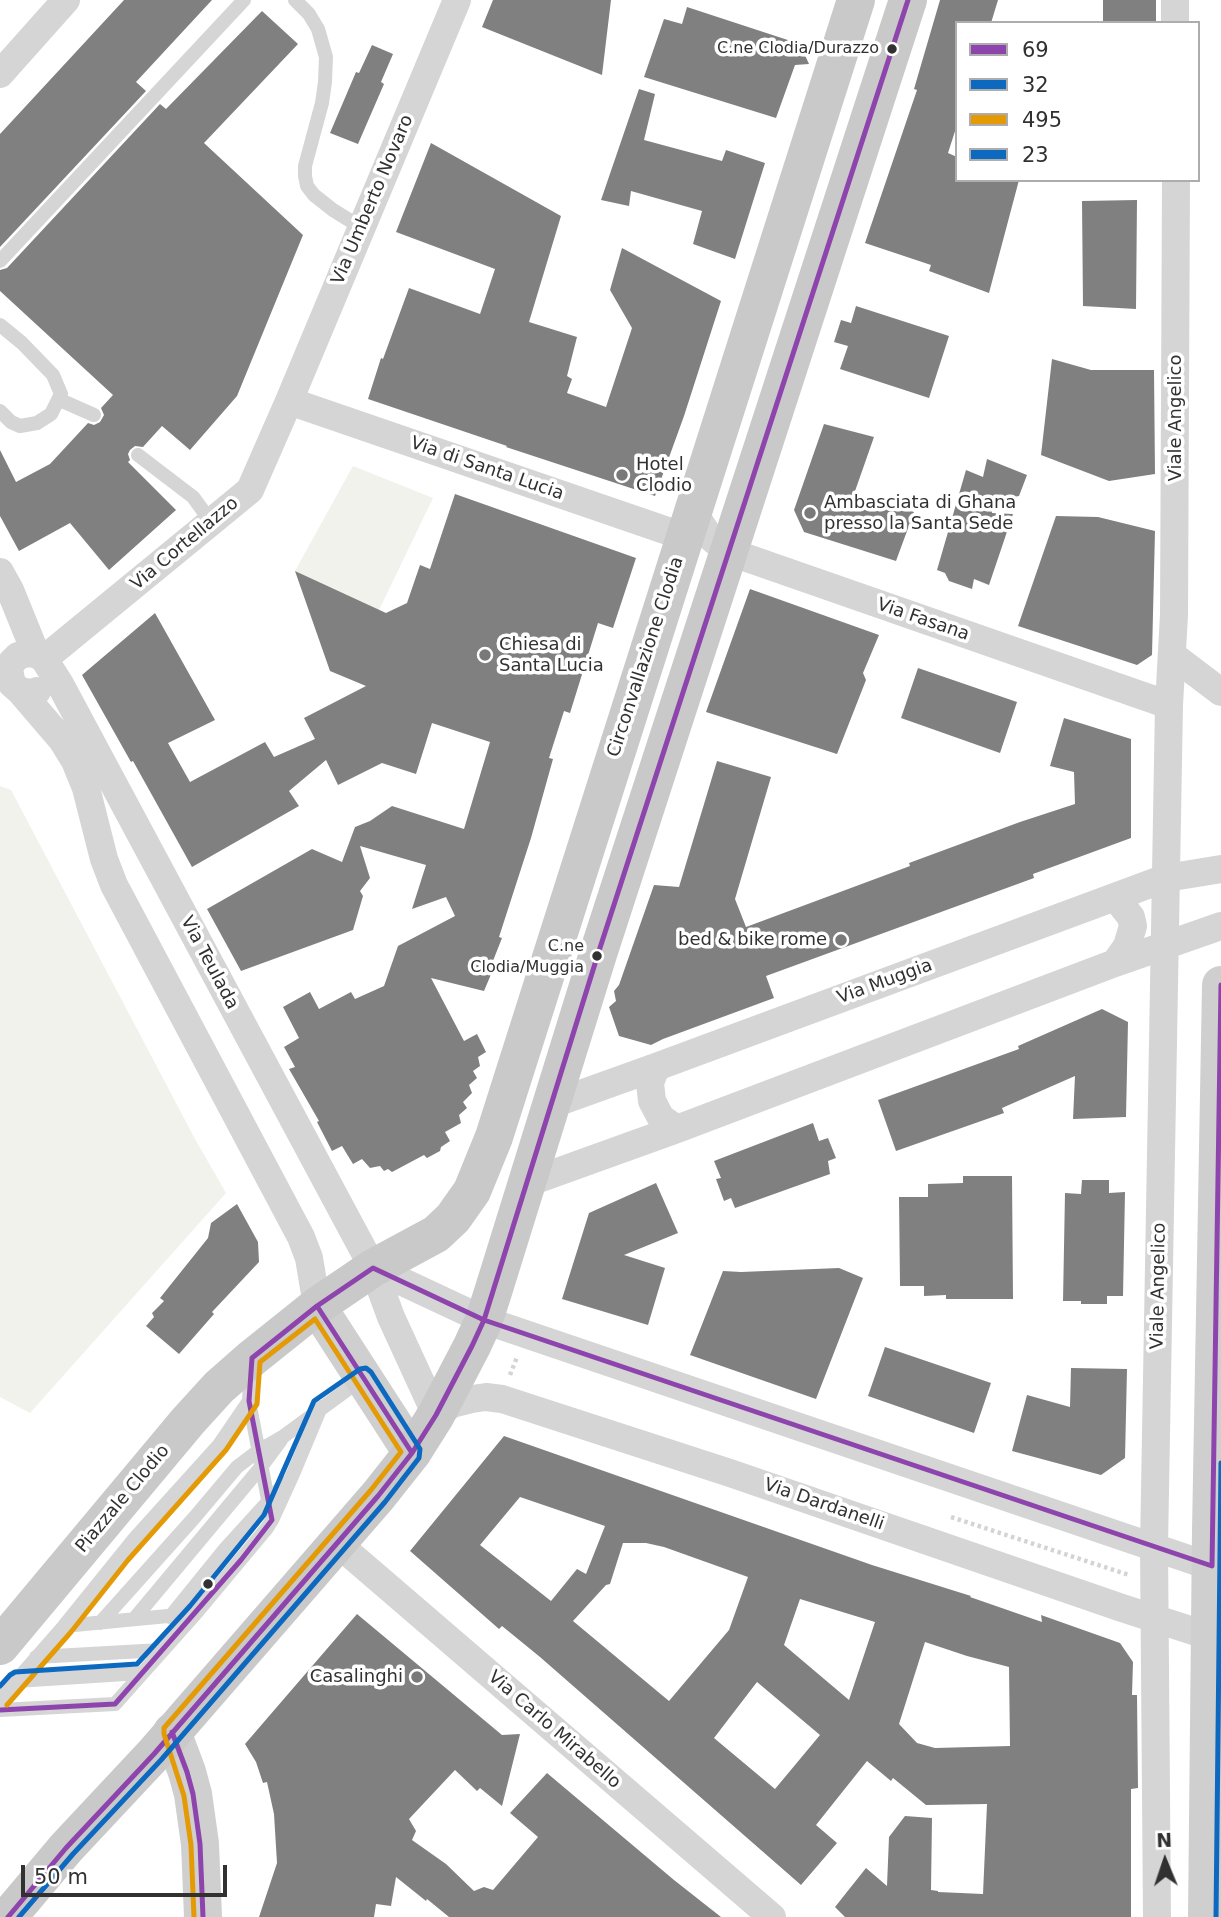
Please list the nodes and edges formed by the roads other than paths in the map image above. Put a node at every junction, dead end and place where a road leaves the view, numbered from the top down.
1 (66, 0) edge
2 (244, 0) edge
3 (295, 0) edge
4 (457, 0) edge
5 (856, 0) edge
6 (908, 0) edge
7 (1175, 0) edge
8 (1175, 21) edge
9 (0, 74) edge
10 (1176, 182) edge
11 (362, 228) junction
12 (0, 261) edge
13 (0, 325) edge
14 (60, 400) junction
15 (289, 401) junction
16 (0, 411) edge
17 (94, 415) dead end
18 (138, 455) dead end
19 (212, 523) junction
20 (690, 524) junction
21 (727, 551) junction
22 (0, 572) edge
23 (1172, 655) junction
24 (43, 661) junction
25 (10, 683) edge
26 (1221, 692) edge
27 (1169, 705) junction
28 (1221, 869) edge
29 (1166, 878) junction
30 (1115, 897) junction
31 (1221, 926) edge
32 (1166, 944) junction
33 (1115, 962) junction
34 (1221, 985) edge
35 (656, 1067) junction
36 (550, 1105) junction
37 (677, 1129) junction
38 (527, 1183) junction
39 (373, 1268) junction
40 (317, 1306) junction
41 (484, 1320) junction
42 (252, 1358) junction
43 (364, 1377) junction
44 (249, 1401) junction
45 (321, 1407) junction
46 (436, 1415) junction
47 (284, 1436) junction
48 (258, 1451) junction
49 (412, 1453) junction
50 (261, 1467) junction
51 (293, 1474) junction
52 (268, 1500) junction
53 (272, 1520) junction
54 (337, 1543) junction
55 (1154, 1546) junction
56 (1216, 1568) edge
57 (197, 1612) junction
58 (170, 1617) junction
59 (134, 1619) junction
60 (1154, 1619) junction
61 (100, 1623) junction
62 (64, 1626) junction
63 (1216, 1638) edge
64 (161, 1650) junction
65 (18, 1652) edge
66 (141, 1673) junction
67 (16, 1681) junction
68 (0, 1699) edge
69 (0, 1710) edge
70 (172, 1732) junction
71 (8, 1914) edge
72 (203, 1917) edge
73 (772, 1917) edge
74 (1157, 1917) edge
75 (1207, 1917) edge

1 - 9 street
2 - 12 lane
3 - 11 lane
4 - 11 street, Via Umberto Novaro
5 - 20 main road, Circonvallazione Clodia
6 - 21 main road
7 - 8 street
10 - 23 street, Viale Angelico
11 - 15 street, Via Umberto Novaro
13 - 14 lane
14 - 16 lane
14 - 17 lane
15 - 19 street, Via Cortellazzo
15 - 20 street, Via di Santa Lucia
18 - 19 lane
19 - 24 street, Via Cortellazzo
20 - 21 street, Via Fasana
20 - 39 main road, Circonvallazione Clodia
21 - 27 street, Via Fasana
21 - 36 main road
22 - 24 street, Via Teulada
23 - 26 street
23 - 27 street, Viale Angelico
24 - 25 street, Via Cortellazzo
24 - 39 street, Via Teulada
25 - 40 street
27 - 29 street, Viale Angelico
28 - 29 street, Via Muggia
29 - 30 street, Via Muggia
29 - 32 street, Viale Angelico
30 - 33 street
30 - 35 street, Via Muggia
31 - 32 street
32 - 33 street
32 - 55 street, Viale Angelico
33 - 37 street
34 - 56 street
35 - 36 street, Via Muggia
35 - 37 street
36 - 38 main road
37 - 38 street
38 - 41 main road
39 - 40 main road, Piazzale Clodio
39 - 41 street
39 - 46 street
40 - 42 main road, Piazzale Clodio
40 - 43 street
41 - 46 main road
41 - 55 street
42 - 44 lane
42 - 65 main road, Piazzale Clodio
43 - 45 lane
43 - 49 street
44 - 48 lane
44 - 62 lane, Piazzale Clodio
45 - 47 lane
45 - 51 lane
46 - 49 main road
46 - 60 street, Via Dardanelli
47 - 48 lane
47 - 50 lane
48 - 50 lane
48 - 61 lane
49 - 54 main road
50 - 52 lane
50 - 59 lane
51 - 52 lane
51 - 53 lane
52 - 53 lane
52 - 58 lane
53 - 57 lane
54 - 70 main road
54 - 73 street, Via Carlo Mirabello
55 - 56 street
55 - 60 street, Viale Angelico
56 - 63 street
57 - 58 lane
57 - 64 lane
58 - 59 lane
59 - 61 lane
60 - 63 street, Via Dardanelli
60 - 74 street, Viale Angelico
61 - 62 lane
62 - 65 lane, Piazzale Clodio
63 - 75 street
64 - 65 lane
64 - 66 lane
65 - 67 lane, Piazzale Clodio
66 - 67 lane
66 - 69 lane
67 - 68 lane, Piazzale Clodio
70 - 71 main road
70 - 72 street

